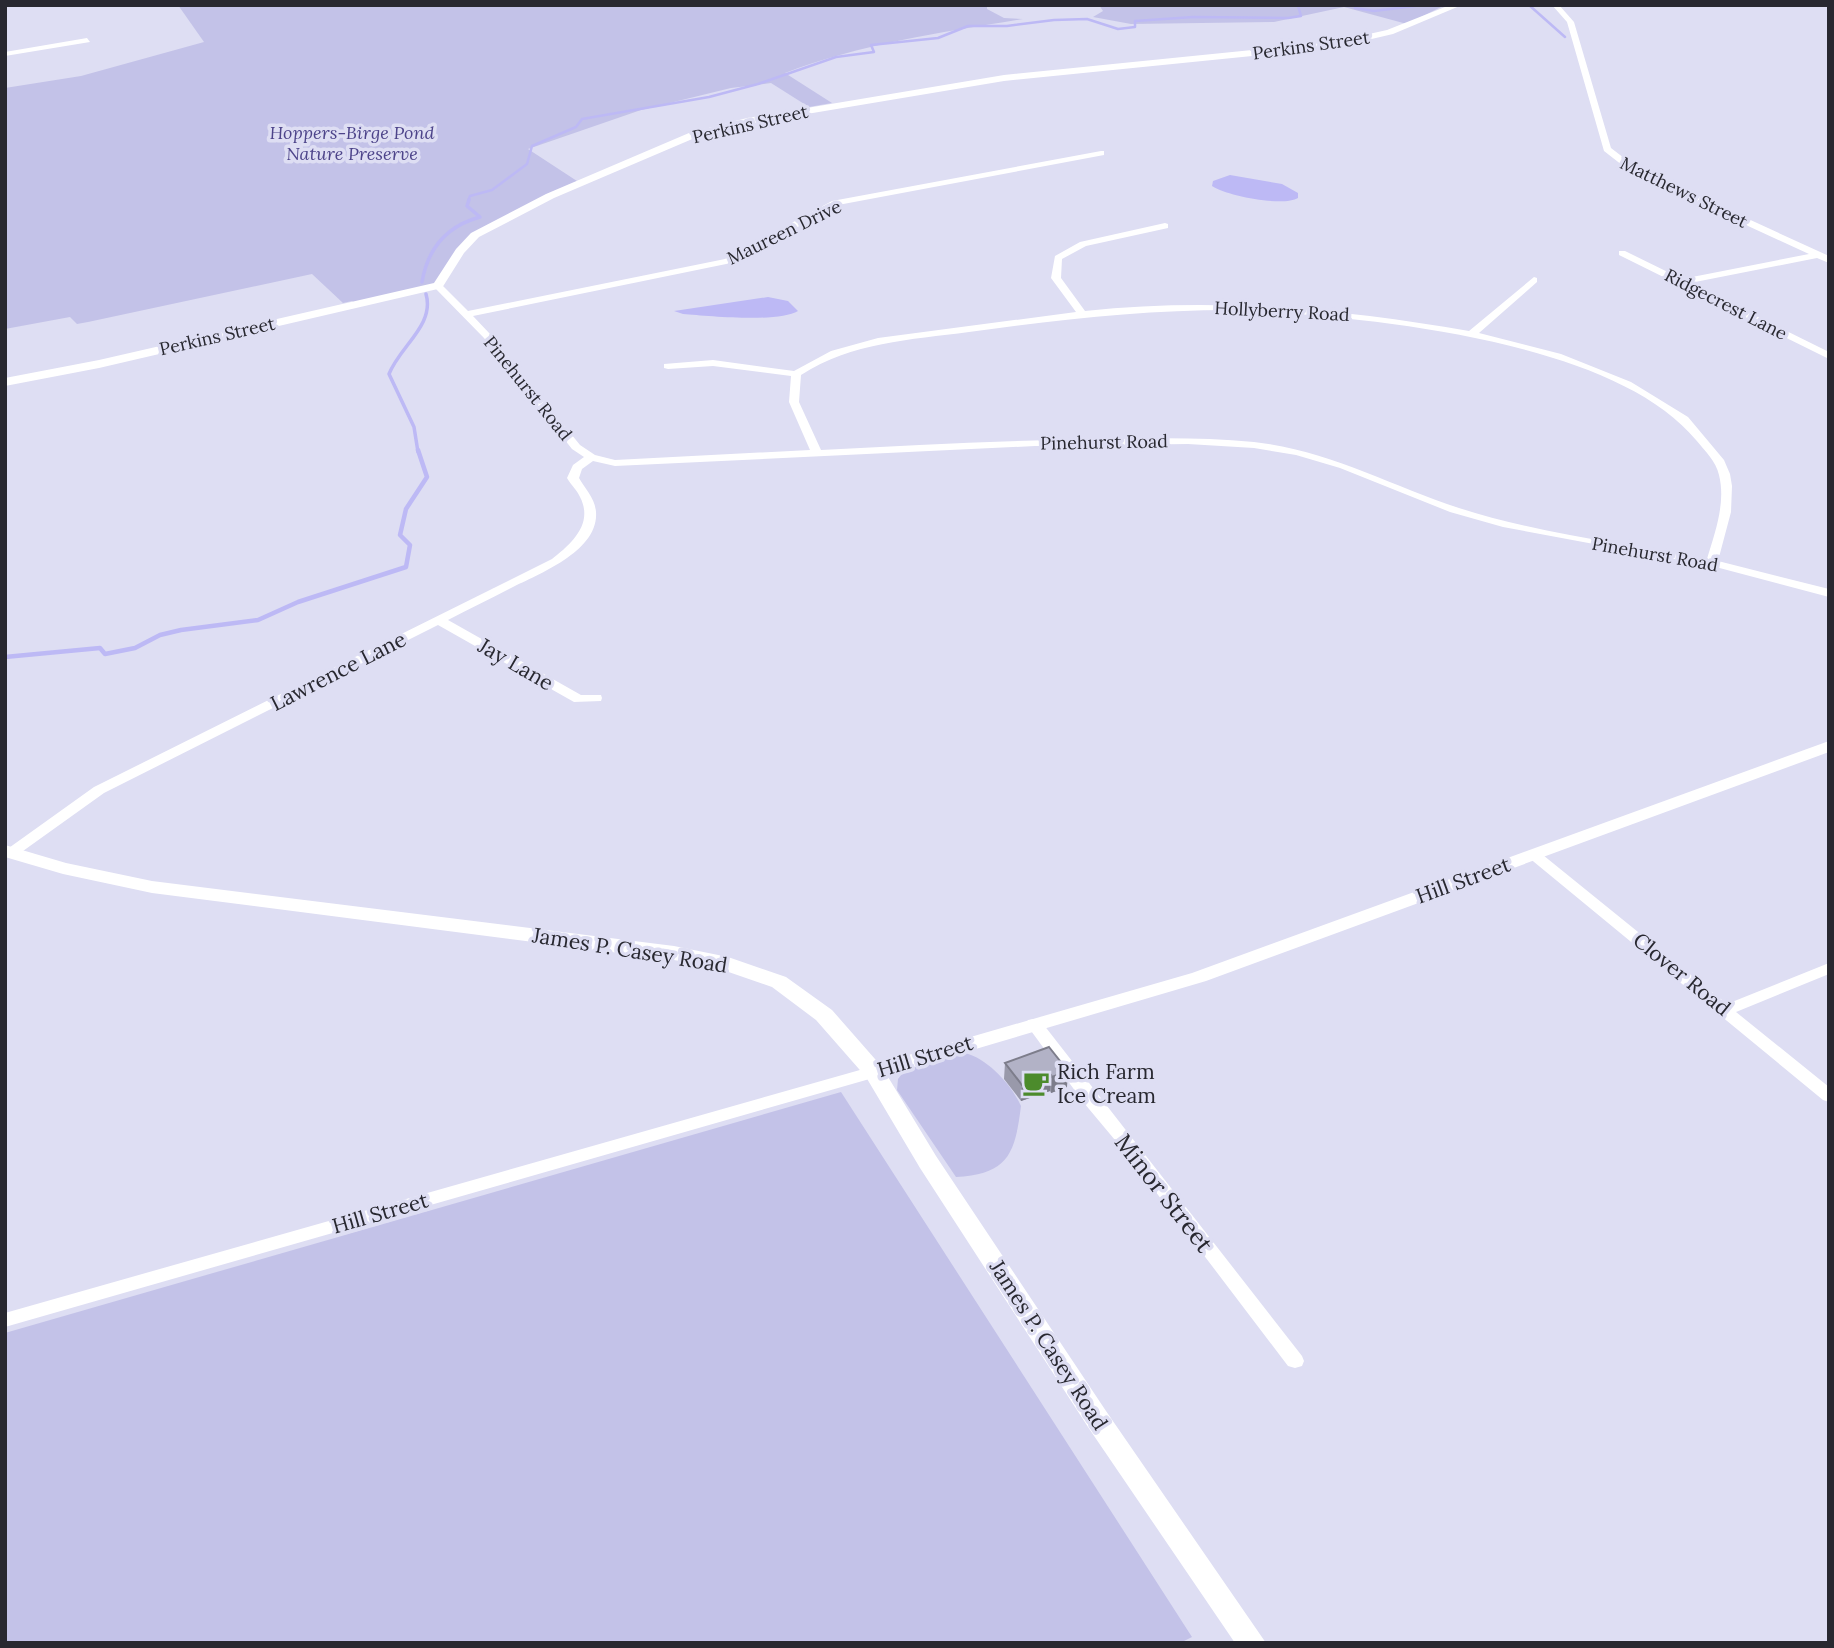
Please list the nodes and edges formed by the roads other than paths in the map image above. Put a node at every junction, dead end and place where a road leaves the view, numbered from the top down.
1 (1458, 5) edge
2 (1555, 5) edge
3 (88, 40) dead end
4 (5, 54) edge
5 (1101, 152) dead end
6 (1165, 226) dead end
7 (1622, 253) dead end
8 (1817, 255) junction
9 (1829, 260) edge
10 (1534, 280) dead end
11 (1681, 282) junction
12 (438, 286) junction
13 (1082, 313) junction
14 (467, 314) junction
15 (1472, 334) junction
16 (1829, 356) edge
17 (668, 366) dead end
18 (796, 374) junction
19 (5, 382) edge
20 (817, 454) junction
21 (592, 457) junction
22 (1712, 563) junction
23 (1829, 593) edge
24 (439, 620) junction
25 (596, 698) dead end
26 (1828, 746) edge
27 (8, 852) edge
28 (1533, 854) junction
29 (1829, 968) edge
30 (1727, 1010) junction
31 (1034, 1024) junction
32 (874, 1072) junction
33 (1829, 1096) edge
34 (5, 1320) edge
35 (1295, 1361) dead end
36 (1252, 1643) edge

1 - 12 street, Perkins Street
2 - 8 street, Matthews Street
3 - 4 street
5 - 14 street, Maureen Drive
6 - 13 street
7 - 11 street, Ridgecrest Lane
8 - 9 street, Matthews Street
8 - 11 street
10 - 15 street
11 - 16 street, Ridgecrest Lane
12 - 14 street, Pinehurst Road
12 - 19 street, Perkins Street
13 - 15 street, Hollyberry Road
13 - 18 street, Hollyberry Road
14 - 21 street, Pinehurst Road
15 - 22 street, Hollyberry Road
17 - 18 street
18 - 20 street
20 - 21 street, Pinehurst Road
20 - 22 street, Pinehurst Road
21 - 24 street, Lawrence Lane
22 - 23 street, Pinehurst Road
24 - 25 street, Jay Lane
24 - 27 street, Lawrence Lane
26 - 28 street, Hill Street
27 - 32 main road, James P. Casey Road
28 - 30 street, Clover Road
28 - 31 street, Hill Street
29 - 30 street
30 - 33 street, Clover Road
31 - 32 street, Hill Street
31 - 35 street, Minor Street
32 - 34 street, Hill Street
32 - 36 main road, James P. Casey Road

